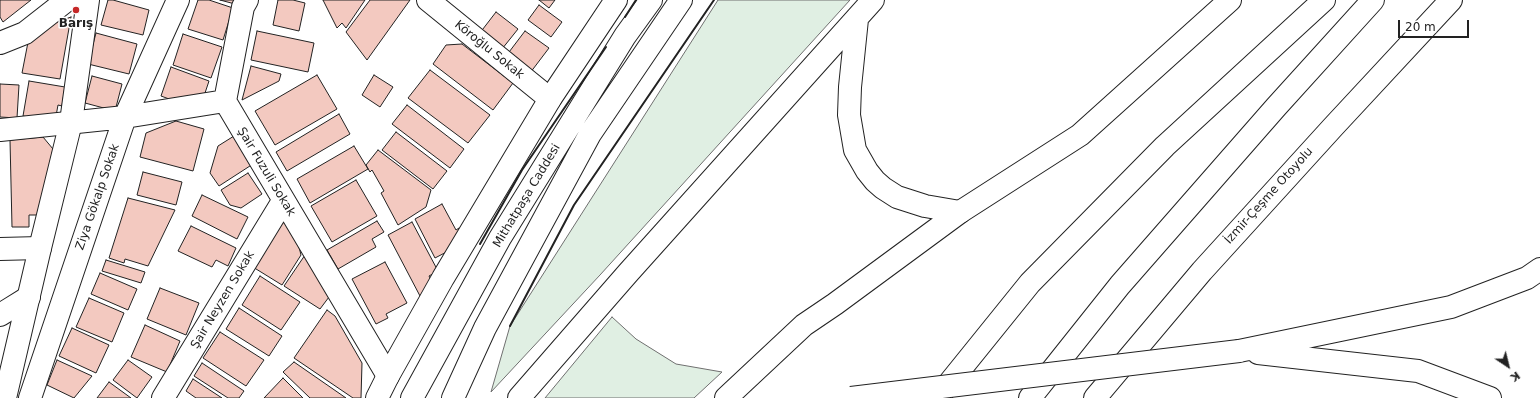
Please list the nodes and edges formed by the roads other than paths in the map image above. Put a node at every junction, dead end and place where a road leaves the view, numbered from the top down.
1 (67, 0) edge
2 (88, 0) edge
3 (178, 0) edge
4 (247, 0) edge
5 (428, 0) edge
6 (616, 0) edge
7 (651, 0) edge
8 (681, 0) edge
9 (874, 0) edge
10 (1230, 0) edge
11 (1324, 0) edge
12 (1373, 0) edge
13 (1451, 0) edge
14 (856, 19) junction
15 (0, 43) edge
16 (550, 99) junction
17 (224, 101) junction
18 (125, 117) junction
19 (71, 122) junction
20 (0, 130) edge
21 (283, 201) junction
22 (960, 212) junction
23 (40, 248) junction
24 (0, 249) edge
25 (1540, 269) edge
26 (29, 297) junction
27 (0, 316) edge
28 (1239, 350) junction
29 (388, 376) junction
30 (5, 398) edge
31 (30, 398) edge
32 (163, 398) edge
33 (377, 398) edge
34 (412, 398) edge
35 (453, 398) edge
36 (520, 398) edge
37 (726, 398) edge
38 (851, 398) edge
39 (937, 398) edge
40 (1030, 398) edge
41 (1095, 398) edge
42 (1490, 398) edge

1 - 15 main road
2 - 19 main road
3 - 18 main road, Ziya Gökalp Sokak
4 - 17 main road
5 - 16 main road, Köroğlu Sokak
6 - 16 main road
7 - 34 main road, Mithatpaşa Caddesi
8 - 35 main road, Mithatpaşa Caddesi
9 - 14 main road
10 - 22 main road
11 - 39 main road
12 - 40 main road
13 - 41 main road, İzmir-Çeşme Otoyolu
14 - 22 main road
14 - 36 main road
16 - 29 main road
17 - 18 main road
17 - 21 main road, Şair Fuzuli Sokak
18 - 19 main road
18 - 31 main road, Ziya Gökalp Sokak
19 - 20 main road
19 - 23 main road
21 - 29 main road, Şair Fuzuli Sokak
21 - 32 main road, Şair Neyzen Sokak
22 - 37 main road
23 - 24 main road
23 - 26 main road
25 - 28 main road
26 - 27 main road
26 - 30 main road
28 - 38 main road, bridge
28 - 42 main road
29 - 33 main road

